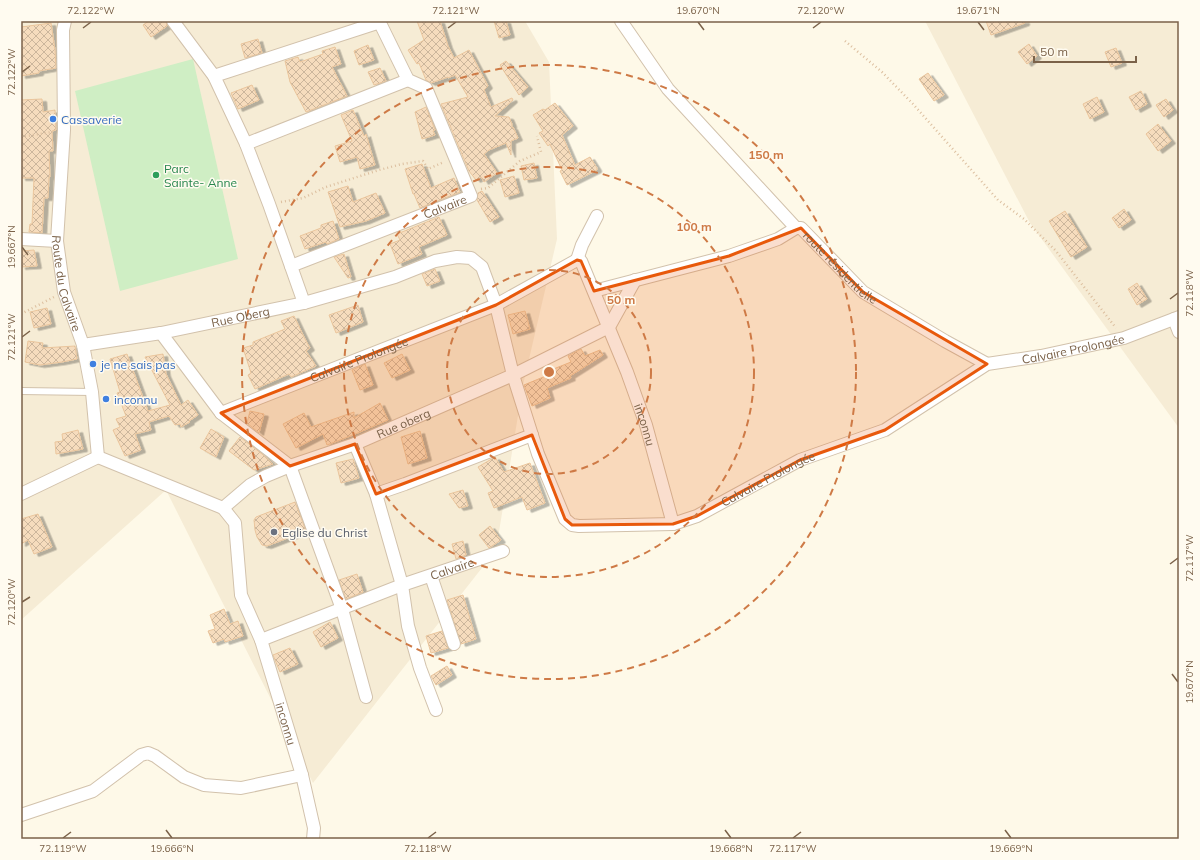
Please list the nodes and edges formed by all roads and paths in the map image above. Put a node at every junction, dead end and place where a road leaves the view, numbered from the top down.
1 (66, 21) edge
2 (173, 21) edge
3 (621, 21) edge
4 (379, 22) edge
5 (845, 41) dead end
6 (214, 76) junction
7 (408, 80) junction
8 (64, 130) junction
9 (537, 136) dead end
10 (21, 137) edge
11 (246, 144) junction
12 (457, 162) junction
13 (468, 189) junction
14 (269, 204) junction
15 (597, 216) dead end
16 (796, 228) junction
17 (21, 239) edge
18 (57, 240) junction
19 (577, 260) junction
20 (290, 266) junction
21 (395, 277) joint
22 (635, 280) junction
23 (594, 291) junction
24 (64, 292) junction
25 (304, 303) junction
26 (496, 305) junction
27 (21, 314) edge
28 (1176, 318) edge
29 (609, 327) junction
30 (1179, 332) edge
31 (161, 333) junction
32 (1124, 338) junction
33 (83, 345) junction
34 (987, 364) junction
35 (513, 375) junction
36 (21, 391) edge
37 (92, 392) junction
38 (221, 413) junction
39 (532, 435) junction
40 (354, 444) junction
41 (98, 458) junction
42 (290, 466) junction
43 (21, 494) edge
44 (376, 494) junction
45 (223, 508) junction
46 (673, 524) junction
47 (503, 551) dead end
48 (431, 576) junction
49 (402, 585) junction
50 (342, 609) junction
51 (261, 640) junction
52 (454, 644) dead end
53 (366, 697) dead end
54 (436, 710) dead end
55 (302, 775) junction
56 (21, 815) edge
57 (313, 839) edge

1 - 8 street, Route du Calvaire
2 - 6 street
3 - 16 street
4 - 6 street
4 - 7 street
5 - 32 path
6 - 11 street
7 - 11 street
7 - 12 street, Calvaire
8 - 10 path
8 - 18 street, Route du Calvaire
9 - 13 path
11 - 14 street
12 - 13 street, Calvaire
12 - 14 path
13 - 20 street, Calvaire
14 - 20 street
15 - 19 street
16 - 22 street, route résidentielle
16 - 34 street, route résidentielle
17 - 18 street
18 - 24 street, Route du Calvaire
19 - 23 street, inconnu
19 - 26 street
20 - 25 street
21 - 25 street, Rue Oberg
21 - 26 street, Calvaire Prolongée
22 - 23 street, route résidentielle
22 - 29 street
23 - 29 street, inconnu
24 - 27 path
24 - 33 street, Route du Calvaire
25 - 31 street, Rue Oberg
26 - 35 street, Calvaire Prolongée
26 - 38 street, Calvaire Prolongée
28 - 30 street, Calvaire Prolongée
28 - 32 street, Calvaire Prolongée
29 - 35 street
29 - 46 street, inconnu
31 - 33 street, Rue Oberg
31 - 38 street
32 - 34 street, Calvaire Prolongée
33 - 37 street, Route du Calvaire
34 - 46 street, Calvaire Prolongée
35 - 39 street, Calvaire Prolongée
35 - 40 street, Rue oberg
36 - 37 lane
37 - 41 street, Route du Calvaire
38 - 42 street
39 - 44 street
39 - 46 street, Calvaire Prolongée
40 - 42 street, Rue oberg
40 - 44 street
41 - 43 street
41 - 45 street
42 - 45 street
42 - 50 street
44 - 49 street
45 - 51 street, inconnu
47 - 48 street, Calvaire
48 - 49 street, Calvaire
48 - 52 street
49 - 50 street, Calvaire
49 - 54 street
50 - 51 street
50 - 53 street
51 - 55 street, inconnu
55 - 56 street
55 - 57 street, inconnu

